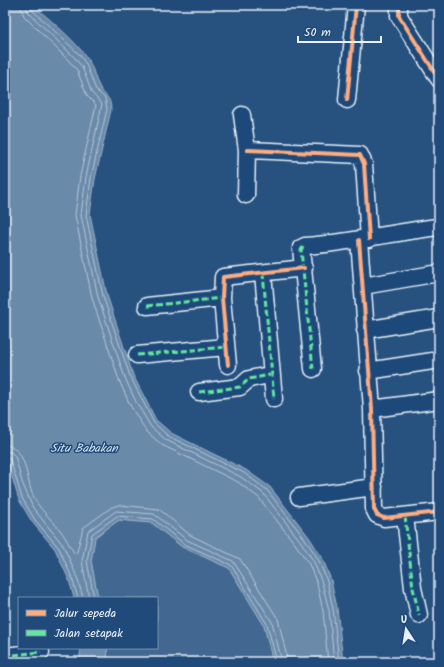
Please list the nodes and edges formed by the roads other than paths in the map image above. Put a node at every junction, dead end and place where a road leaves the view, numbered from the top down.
1 (356, 5) edge
2 (399, 5) edge
3 (439, 79) edge
4 (347, 100) dead end
5 (242, 115) dead end
6 (247, 150) junction
7 (246, 194) dead end
8 (439, 227) edge
9 (364, 239) junction
10 (304, 268) junction
11 (263, 273) junction
12 (439, 273) edge
13 (363, 286) junction
14 (222, 298) junction
15 (147, 306) dead end
16 (439, 318) edge
17 (365, 330) junction
18 (226, 348) junction
19 (137, 355) dead end
20 (439, 360) edge
21 (228, 365) dead end
22 (313, 369) dead end
23 (368, 371) junction
24 (270, 375) junction
25 (199, 392) dead end
26 (274, 399) dead end
27 (439, 400) edge
28 (372, 409) junction
29 (374, 487) junction
30 (299, 497) dead end
31 (439, 512) edge
32 (405, 516) junction
33 (419, 615) dead end
34 (41, 652) dead end
35 (5, 656) edge

1 - 4 street
2 - 3 street
5 - 6 street
6 - 7 street
6 - 9 street
8 - 9 street
9 - 10 street
9 - 13 street
10 - 11 street
10 - 22 street
11 - 14 street
11 - 24 street
12 - 13 street
13 - 17 street
14 - 15 street
14 - 18 street
16 - 17 street
17 - 23 street
18 - 19 street
18 - 21 street
20 - 23 street
23 - 28 street
24 - 25 street
24 - 26 street
27 - 28 street
28 - 29 street
29 - 30 street
29 - 32 street
31 - 32 street
32 - 33 street
34 - 35 street

